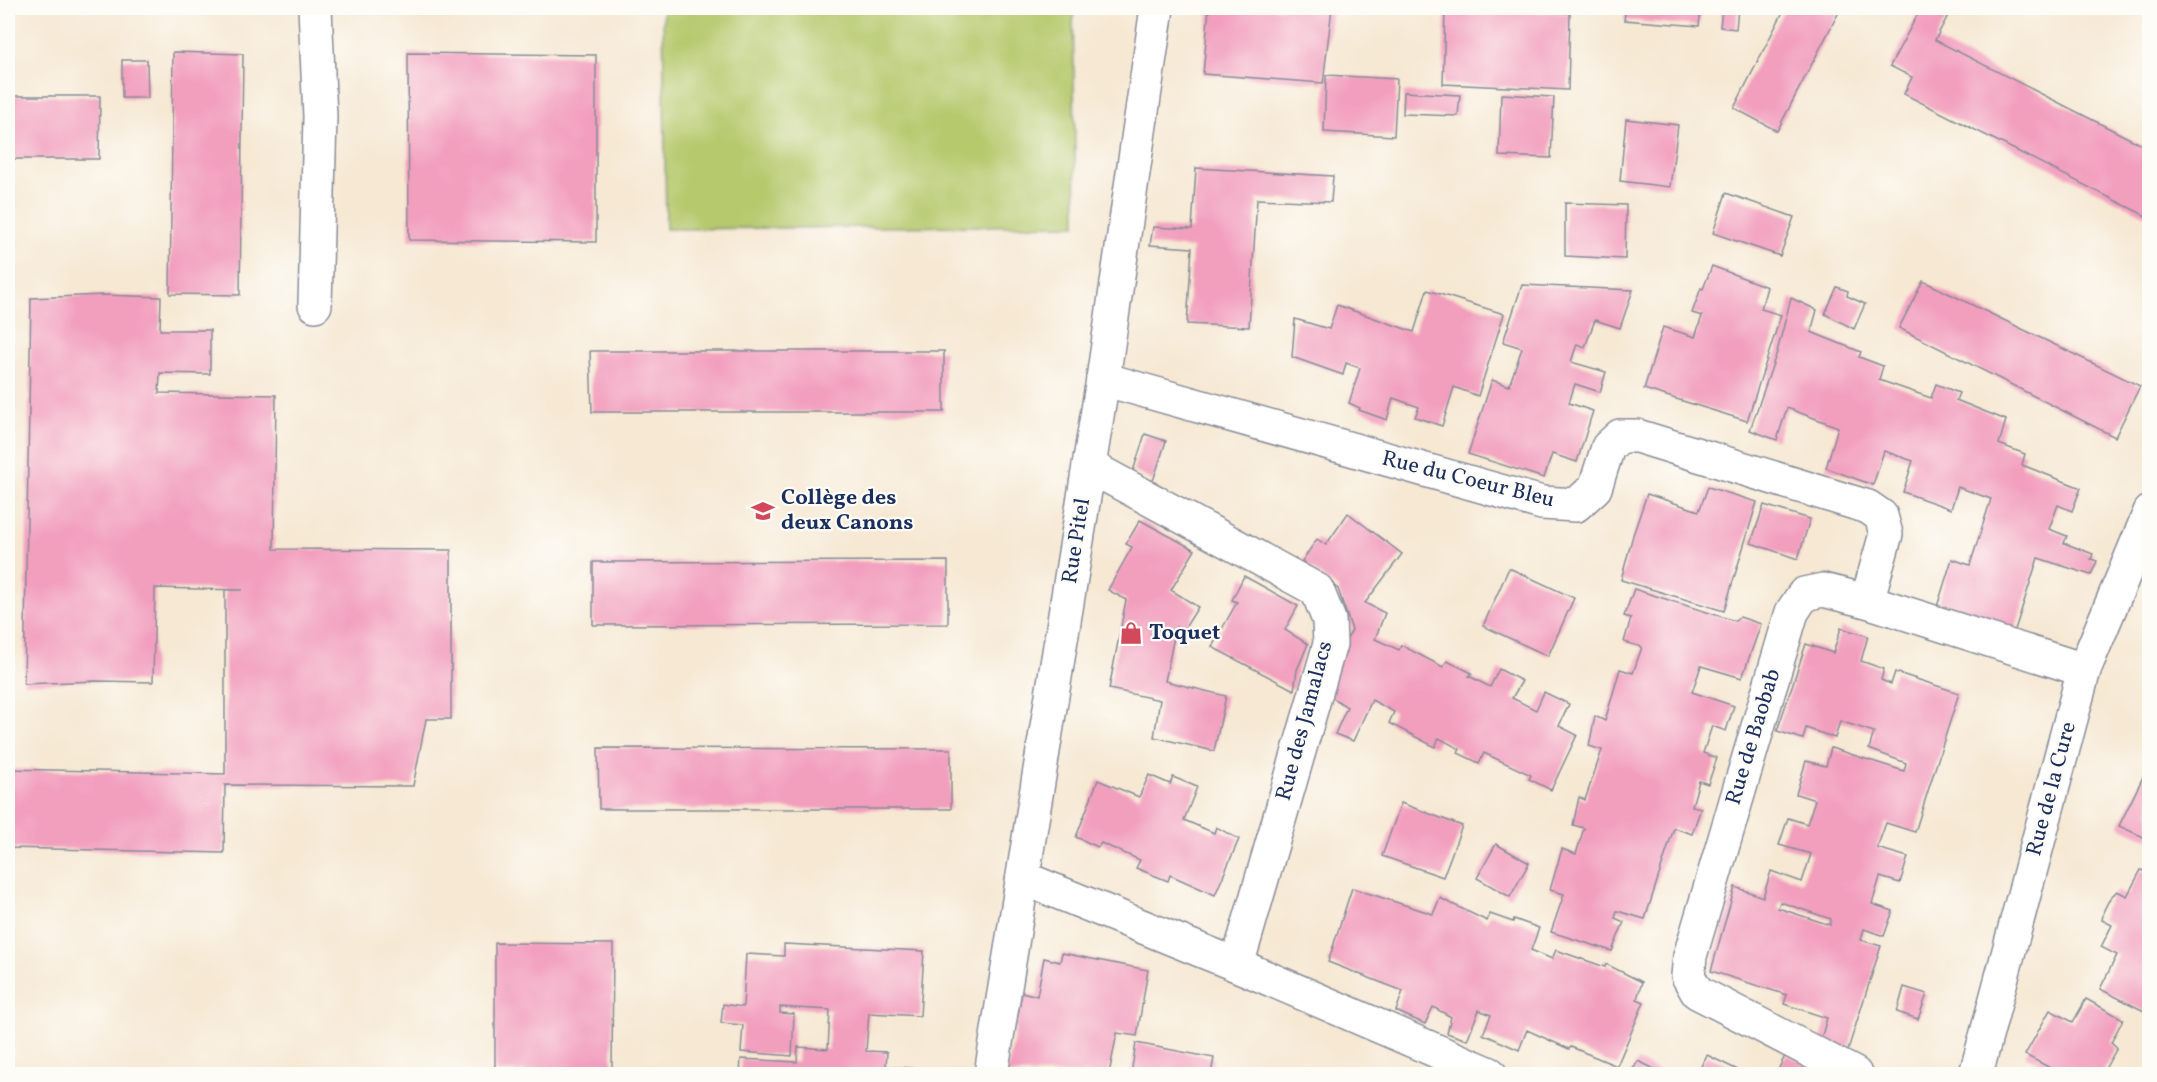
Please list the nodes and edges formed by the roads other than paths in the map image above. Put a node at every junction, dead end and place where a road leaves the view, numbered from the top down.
1 (315, 8) edge
2 (1157, 8) edge
3 (315, 305) dead end
4 (1103, 379) junction
5 (1089, 466) junction
6 (2150, 512) edge
7 (1867, 601) junction
8 (2084, 670) junction
9 (1023, 878) junction
10 (1237, 964) junction
11 (991, 1074) edge
12 (1491, 1074) edge
13 (1855, 1074) edge
14 (1976, 1074) edge

1 - 3 street
2 - 4 street, Rue Pitel
4 - 5 street, Rue Pitel
4 - 7 street, Rue du Coeur Bleu
5 - 9 street, Rue Pitel
5 - 10 street, Rue des Jamalacs
6 - 8 street, Rue de la Cure
7 - 8 street, Rue de Baobab
7 - 13 street, Rue de Baobab
8 - 14 street, Rue de la Cure
9 - 10 street
9 - 11 street, Rue Pitel
10 - 12 street

